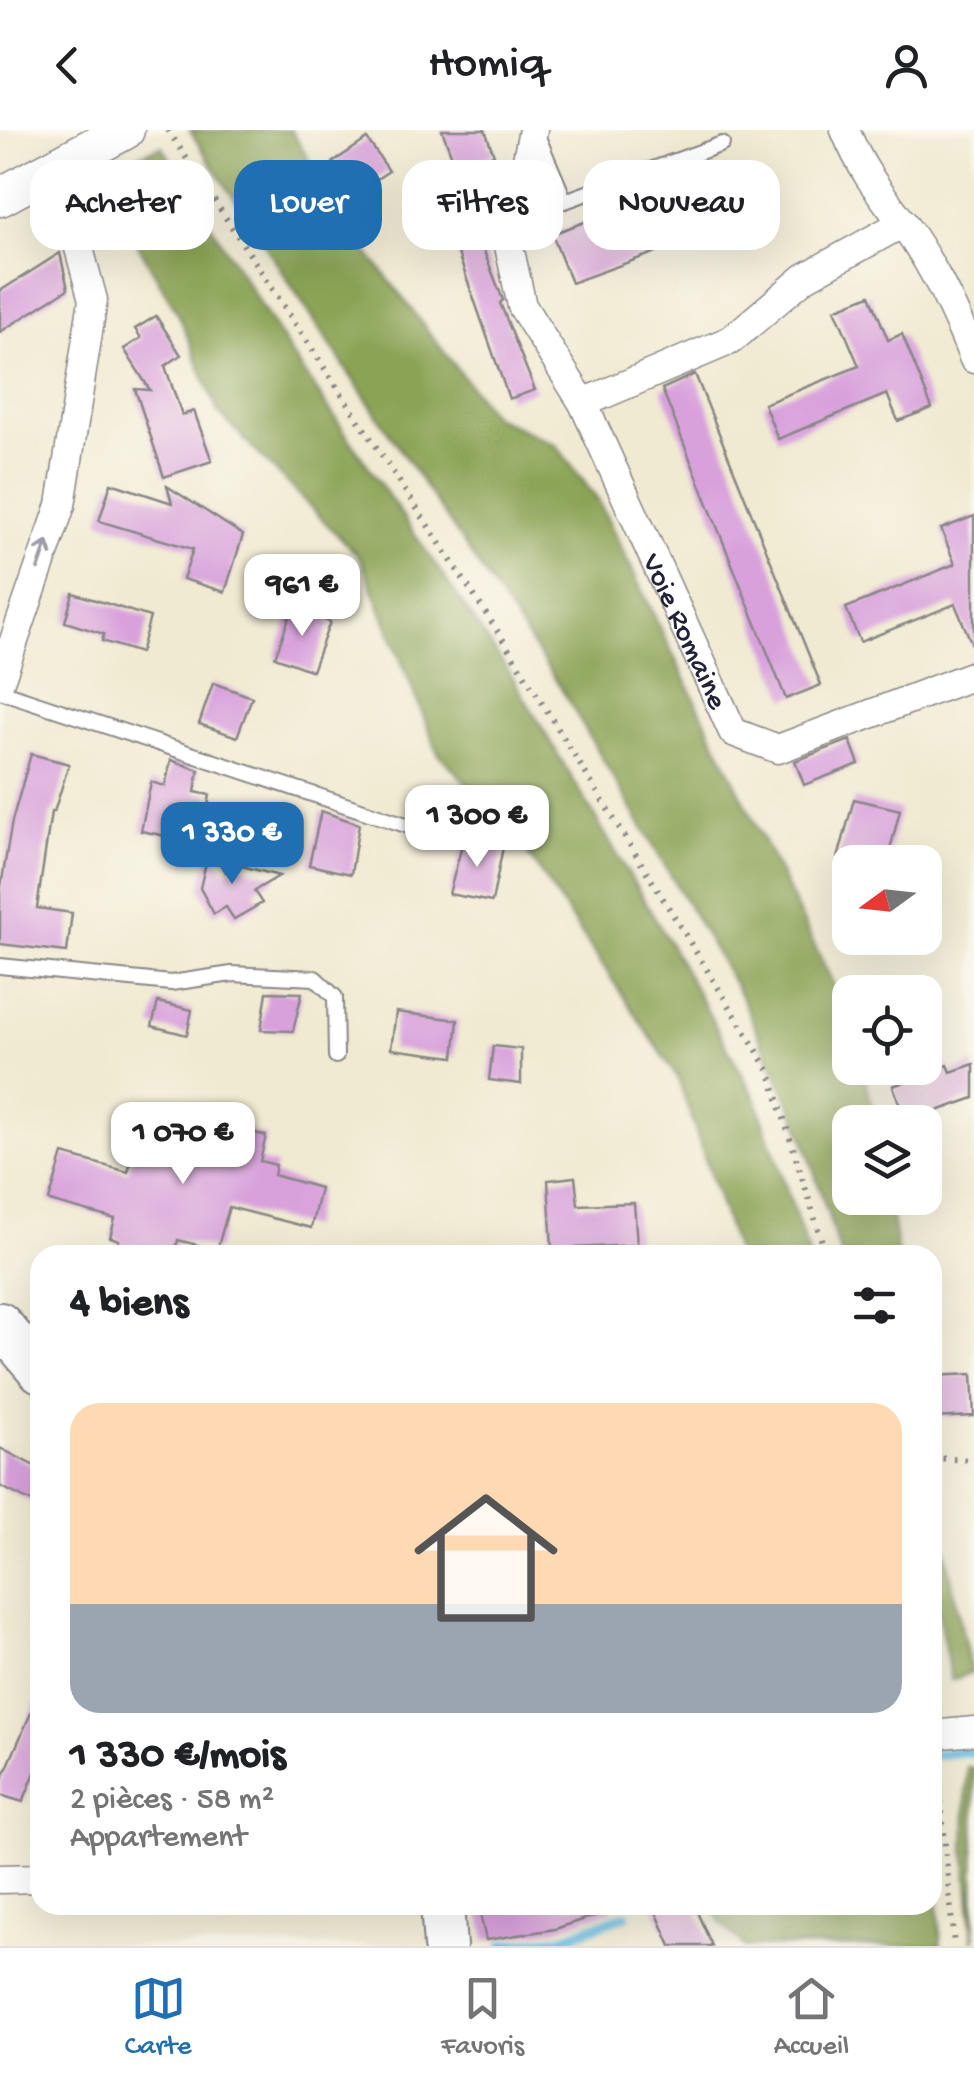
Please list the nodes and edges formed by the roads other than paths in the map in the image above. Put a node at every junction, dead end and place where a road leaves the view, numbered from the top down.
1 (534, 130) edge
2 (844, 130) edge
3 (118, 134) edge
4 (722, 144) dead end
5 (71, 160) edge
6 (30, 181) edge
7 (0, 197) edge
8 (903, 223) junction
9 (80, 250) edge
10 (974, 359) edge
11 (583, 404) junction
12 (974, 674) edge
13 (0, 681) edge
14 (0, 692) edge
15 (412, 826) dead end
16 (0, 966) edge
17 (336, 1056) dead end
18 (0, 1324) edge
19 (30, 1359) edge
20 (974, 1731) edge
21 (942, 1734) edge
22 (30, 1878) edge
23 (0, 1879) edge
24 (442, 1915) edge
25 (444, 1946) edge

1 - 4 lane, Voie Romaine
1 - 11 street, Voie Romaine
2 - 8 street
3 - 5 main road
6 - 7 main road
8 - 10 street
8 - 11 street
13 -> 9 street
11 - 12 street, Voie Romaine
14 - 15 lane
16 - 17 lane
18 - 19 main road
20 - 21 street
22 - 23 street
24 - 25 main road

